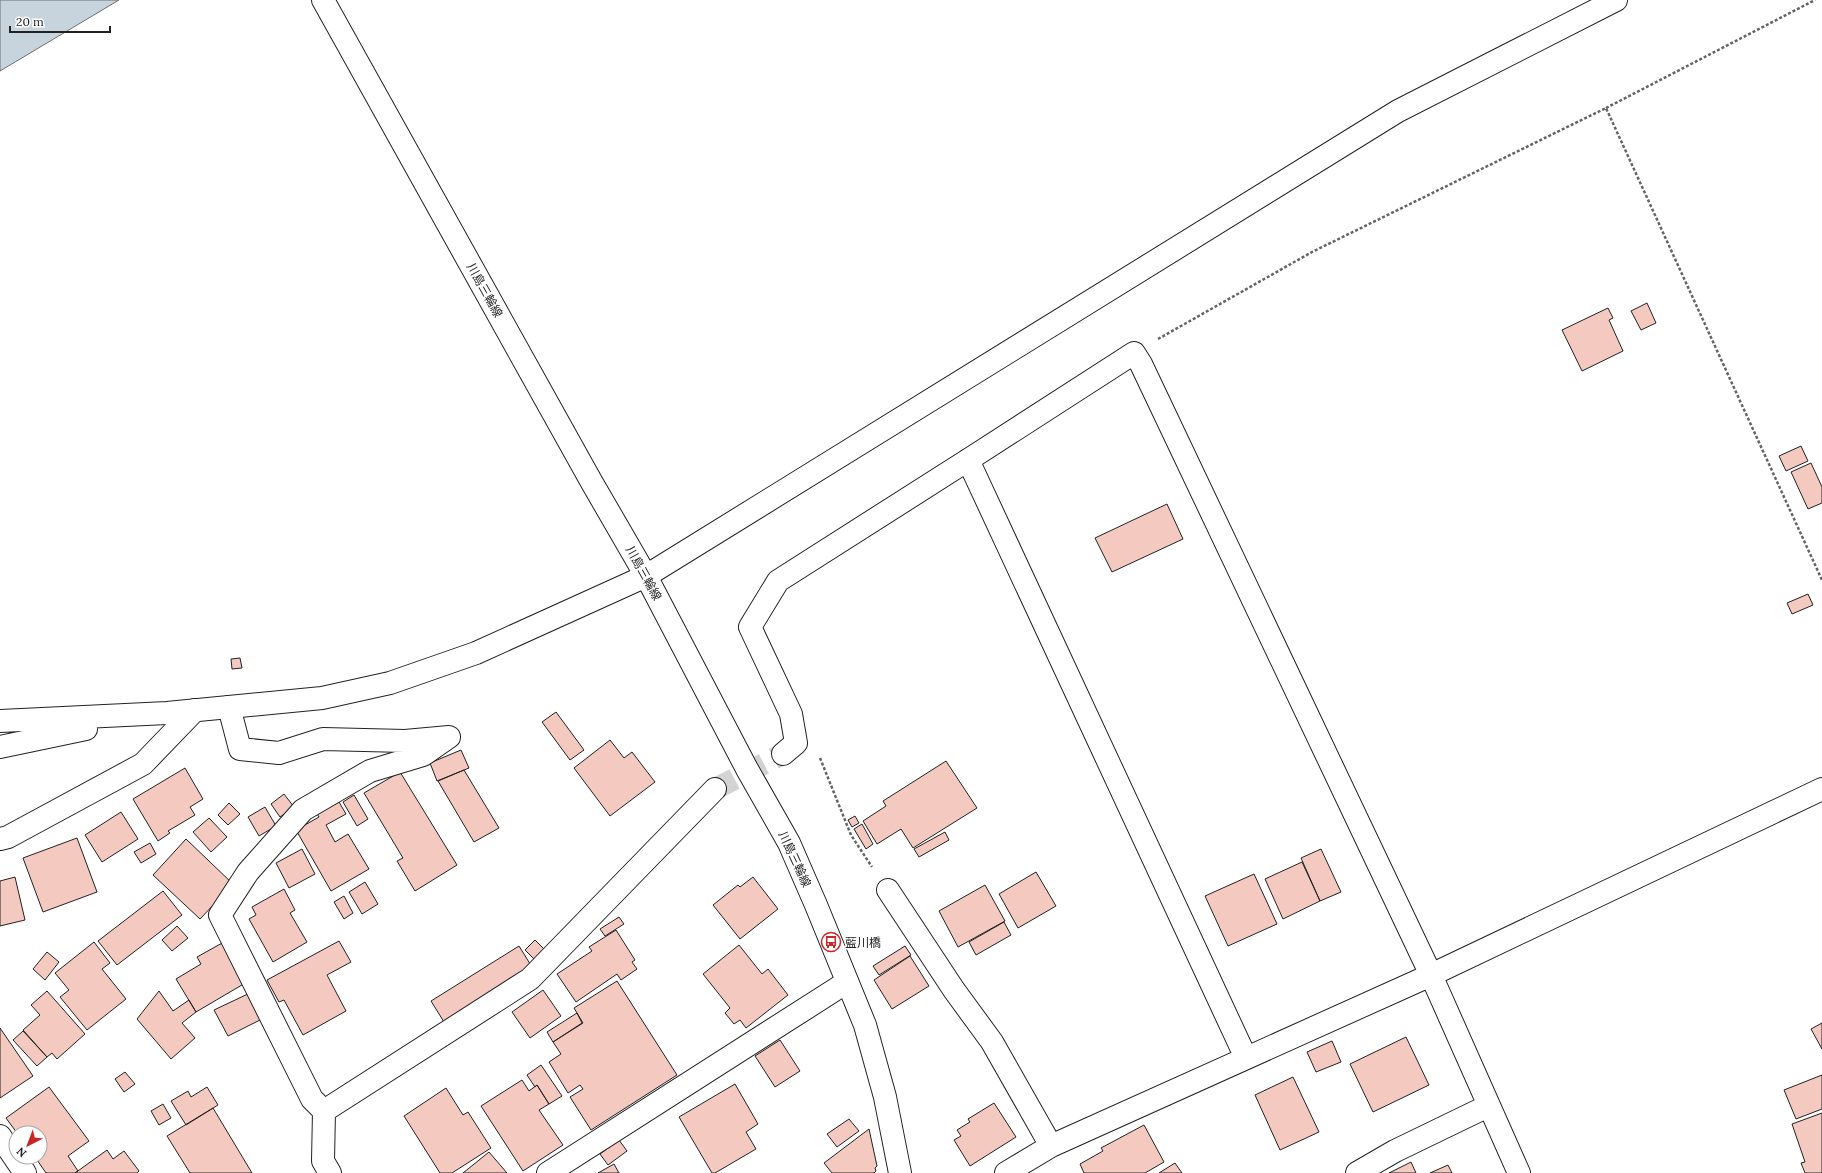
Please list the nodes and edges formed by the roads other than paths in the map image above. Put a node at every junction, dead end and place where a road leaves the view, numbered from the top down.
1 (323, 0) edge
2 (1616, 0) edge
3 (968, 460) junction
4 (646, 576) junction
5 (229, 707) junction
6 (195, 710) junction
7 (167, 713) junction
8 (0, 721) edge
9 (0, 747) edge
10 (790, 748) road end
11 (716, 789) tunnel mouth
12 (1822, 789) edge
13 (0, 839) edge
14 (888, 890) road end
15 (1431, 975) junction
16 (847, 982) junction
17 (1246, 1058) junction
18 (1488, 1106) junction
19 (324, 1111) junction
20 (0, 1136) edge
21 (1051, 1146) junction
22 (24, 1173) edge
23 (330, 1173) edge
24 (548, 1173) edge
25 (900, 1173) edge
26 (1006, 1173) edge
27 (1357, 1173) edge
28 (1519, 1173) edge

1 - 4 street, 川島三輪線
2 - 4 street
3 - 10 street
3 - 15 street
3 - 17 street
4 - 5 street
4 - 16 street, 川島三輪線
5 - 6 street
5 - 19 street
6 - 7 street
6 - 13 street
7 - 8 street
7 - 9 street
11 - 19 street
12 - 15 street
14 - 21 street
15 - 17 street
15 - 18 street
16 - 24 street
16 - 25 street, 川島三輪線
17 - 21 street
18 - 27 street
18 - 28 street
19 - 23 street
20 - 22 street
21 - 26 street

